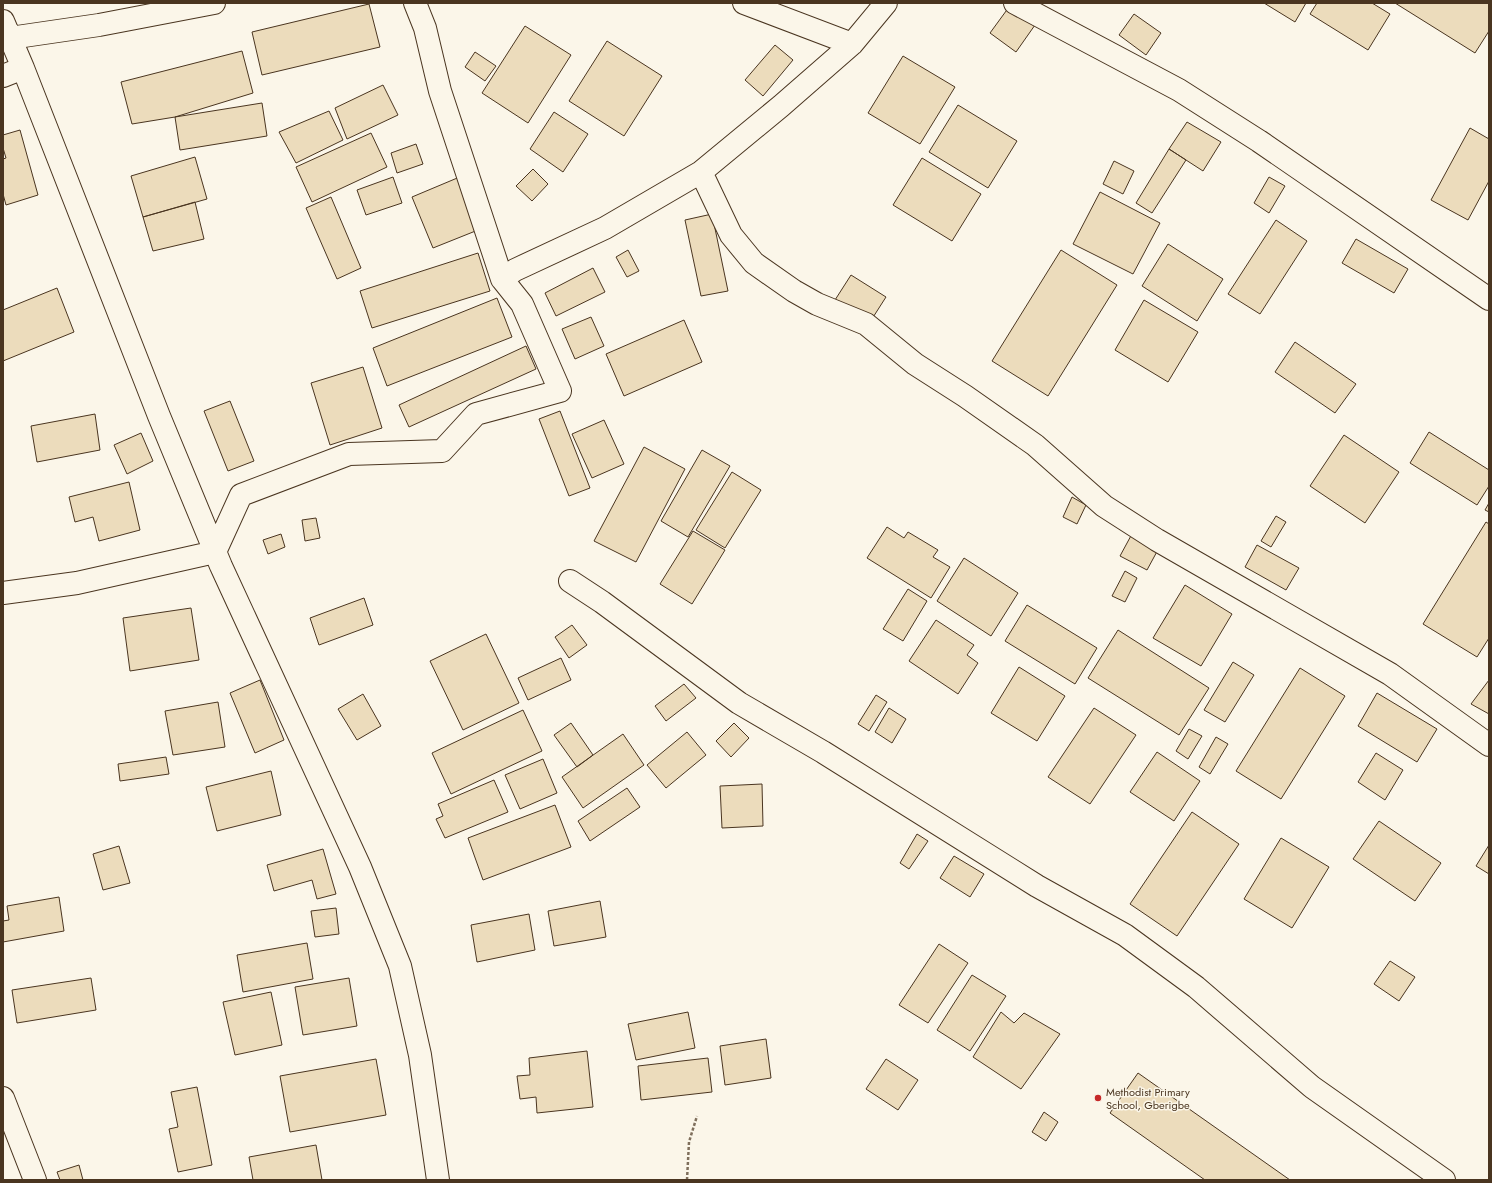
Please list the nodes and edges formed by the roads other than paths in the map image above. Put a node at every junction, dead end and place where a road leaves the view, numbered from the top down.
1 (214, 3) edge
2 (415, 3) edge
3 (744, 3) edge
4 (886, 3) edge
5 (1015, 3) edge
6 (7, 30) edge
7 (852, 44) junction
8 (23, 68) junction
9 (3, 76) edge
10 (701, 172) junction
11 (502, 280) junction
12 (1489, 299) edge
13 (215, 552) junction
14 (570, 581) dead end
15 (3, 593) edge
16 (1489, 745) edge
17 (3, 1098) edge
18 (35, 1180) edge
19 (438, 1180) edge
20 (1444, 1180) edge

1 - 6 street
2 - 11 street
3 - 7 street
4 - 7 street
5 - 12 street
6 - 8 street
7 - 10 street
8 - 9 street
8 - 13 street
10 - 11 street
10 - 16 street
11 - 13 street
13 - 15 street
13 - 19 street
14 - 20 street
17 - 18 street

